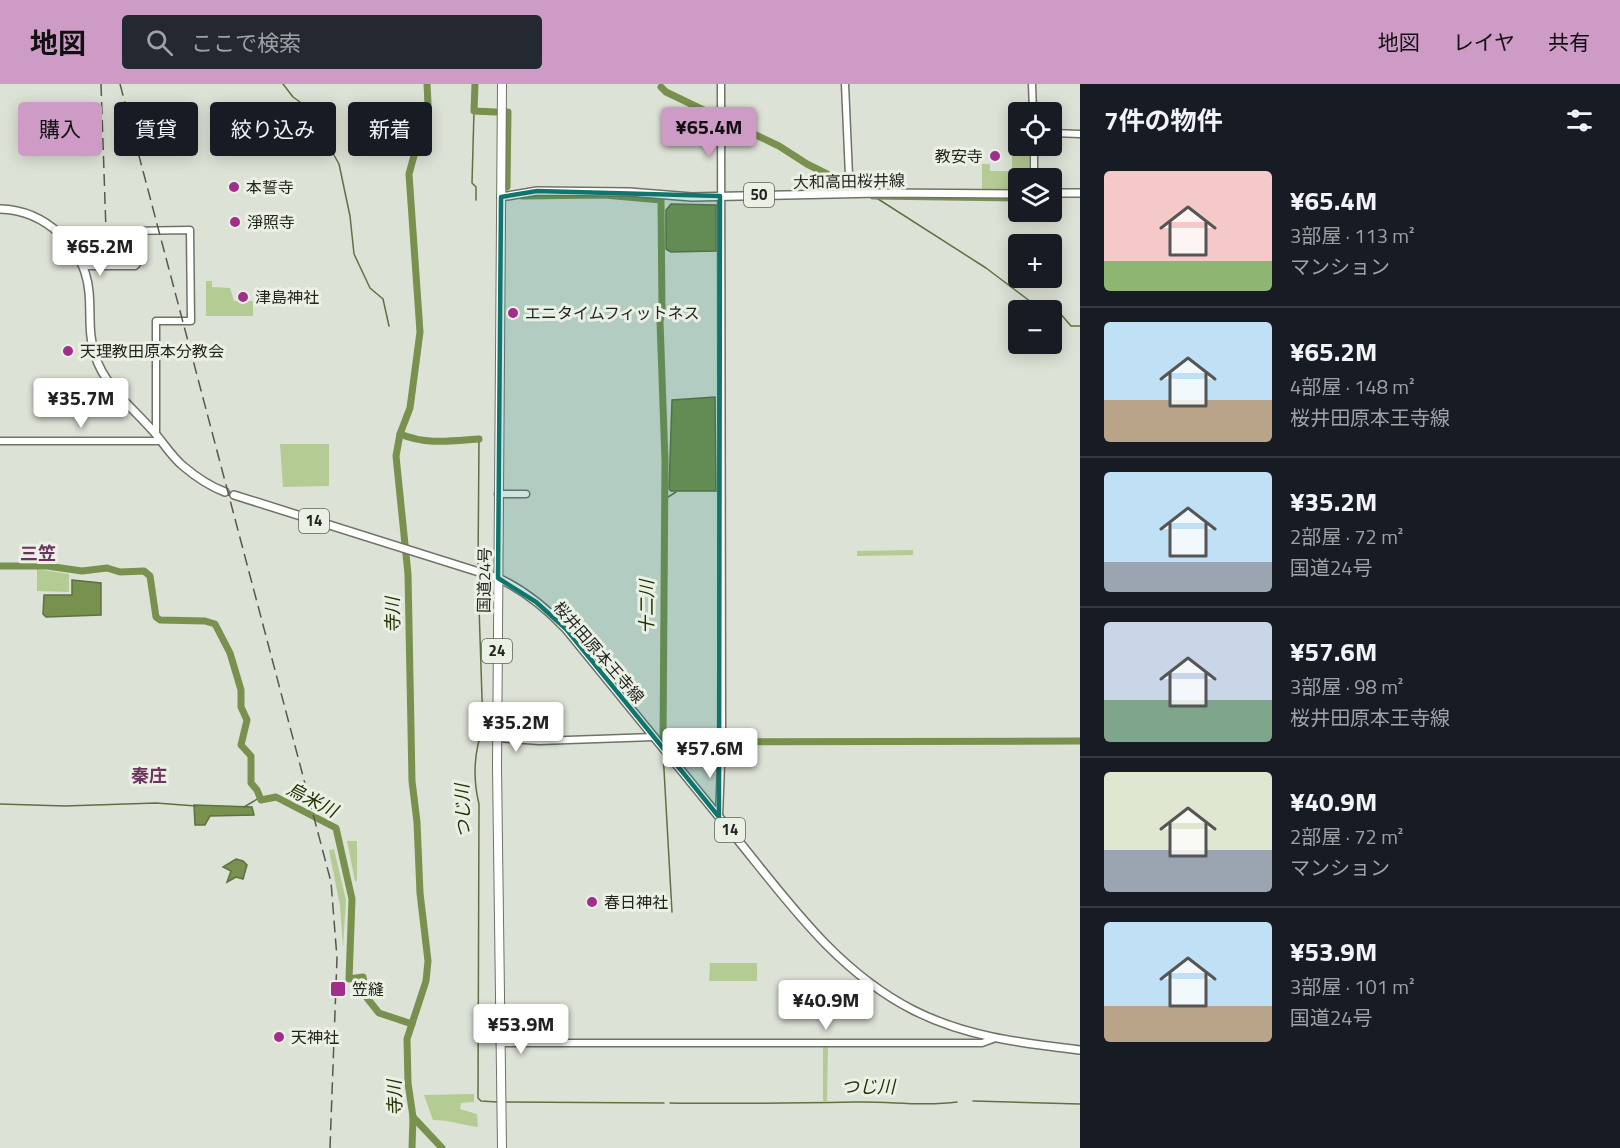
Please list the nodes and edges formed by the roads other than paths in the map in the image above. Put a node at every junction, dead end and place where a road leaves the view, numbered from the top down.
1 (502, 84) edge
2 (721, 84) edge
3 (845, 84) edge
4 (1032, 84) edge
5 (1033, 102) edge
6 (1062, 133) edge
7 (1080, 134) edge
8 (1062, 193) edge
9 (1080, 193) edge
10 (862, 194) junction
11 (1008, 194) edge
12 (720, 196) junction
13 (501, 197) junction
14 (0, 209) edge
15 (124, 244) junction
16 (117, 265) junction
17 (82, 266) junction
18 (156, 433) junction
19 (0, 441) edge
20 (161, 441) junction
21 (225, 492) dead end
22 (498, 494) junction
23 (526, 494) dead end
24 (234, 495) dead end
25 (498, 578) junction
26 (654, 737) junction
27 (497, 738) junction
28 (719, 817) junction
29 (993, 1039) junction
30 (500, 1043) junction
31 (1080, 1050) edge
32 (502, 1148) edge

1 - 13 highway, 国道24号 / 24
2 - 12 street
3 - 10 street
4 - 5 street
6 - 7 street
8 - 9 main road
10 - 11 main road, 大和高田桜井線 / 50
10 - 12 main road, 大和高田桜井線 / 50
12 - 13 main road, 大和高田桜井線 / 50
12 - 28 street
13 - 22 highway, 国道24号 / 24
14 - 17 main road
15 - 16 street
15 - 16 street
15 - 18 street
16 - 17 street
17 - 18 main road
18 - 20 main road
19 - 20 street
20 - 21 main road
22 - 23 street
22 - 25 highway, 国道24号 / 24
24 - 25 main road, 桜井田原本王寺線 / 14
25 - 26 main road, 桜井田原本王寺線 / 14
25 - 27 highway, 国道24号 / 24
26 - 27 street
26 - 28 main road, 桜井田原本王寺線 / 14
27 - 30 highway, 国道24号 / 24
28 - 29 main road, 桜井田原本王寺線 / 14
29 - 30 street
29 - 31 main road, 桜井田原本王寺線 / 14
30 - 32 highway, 国道24号 / 24

